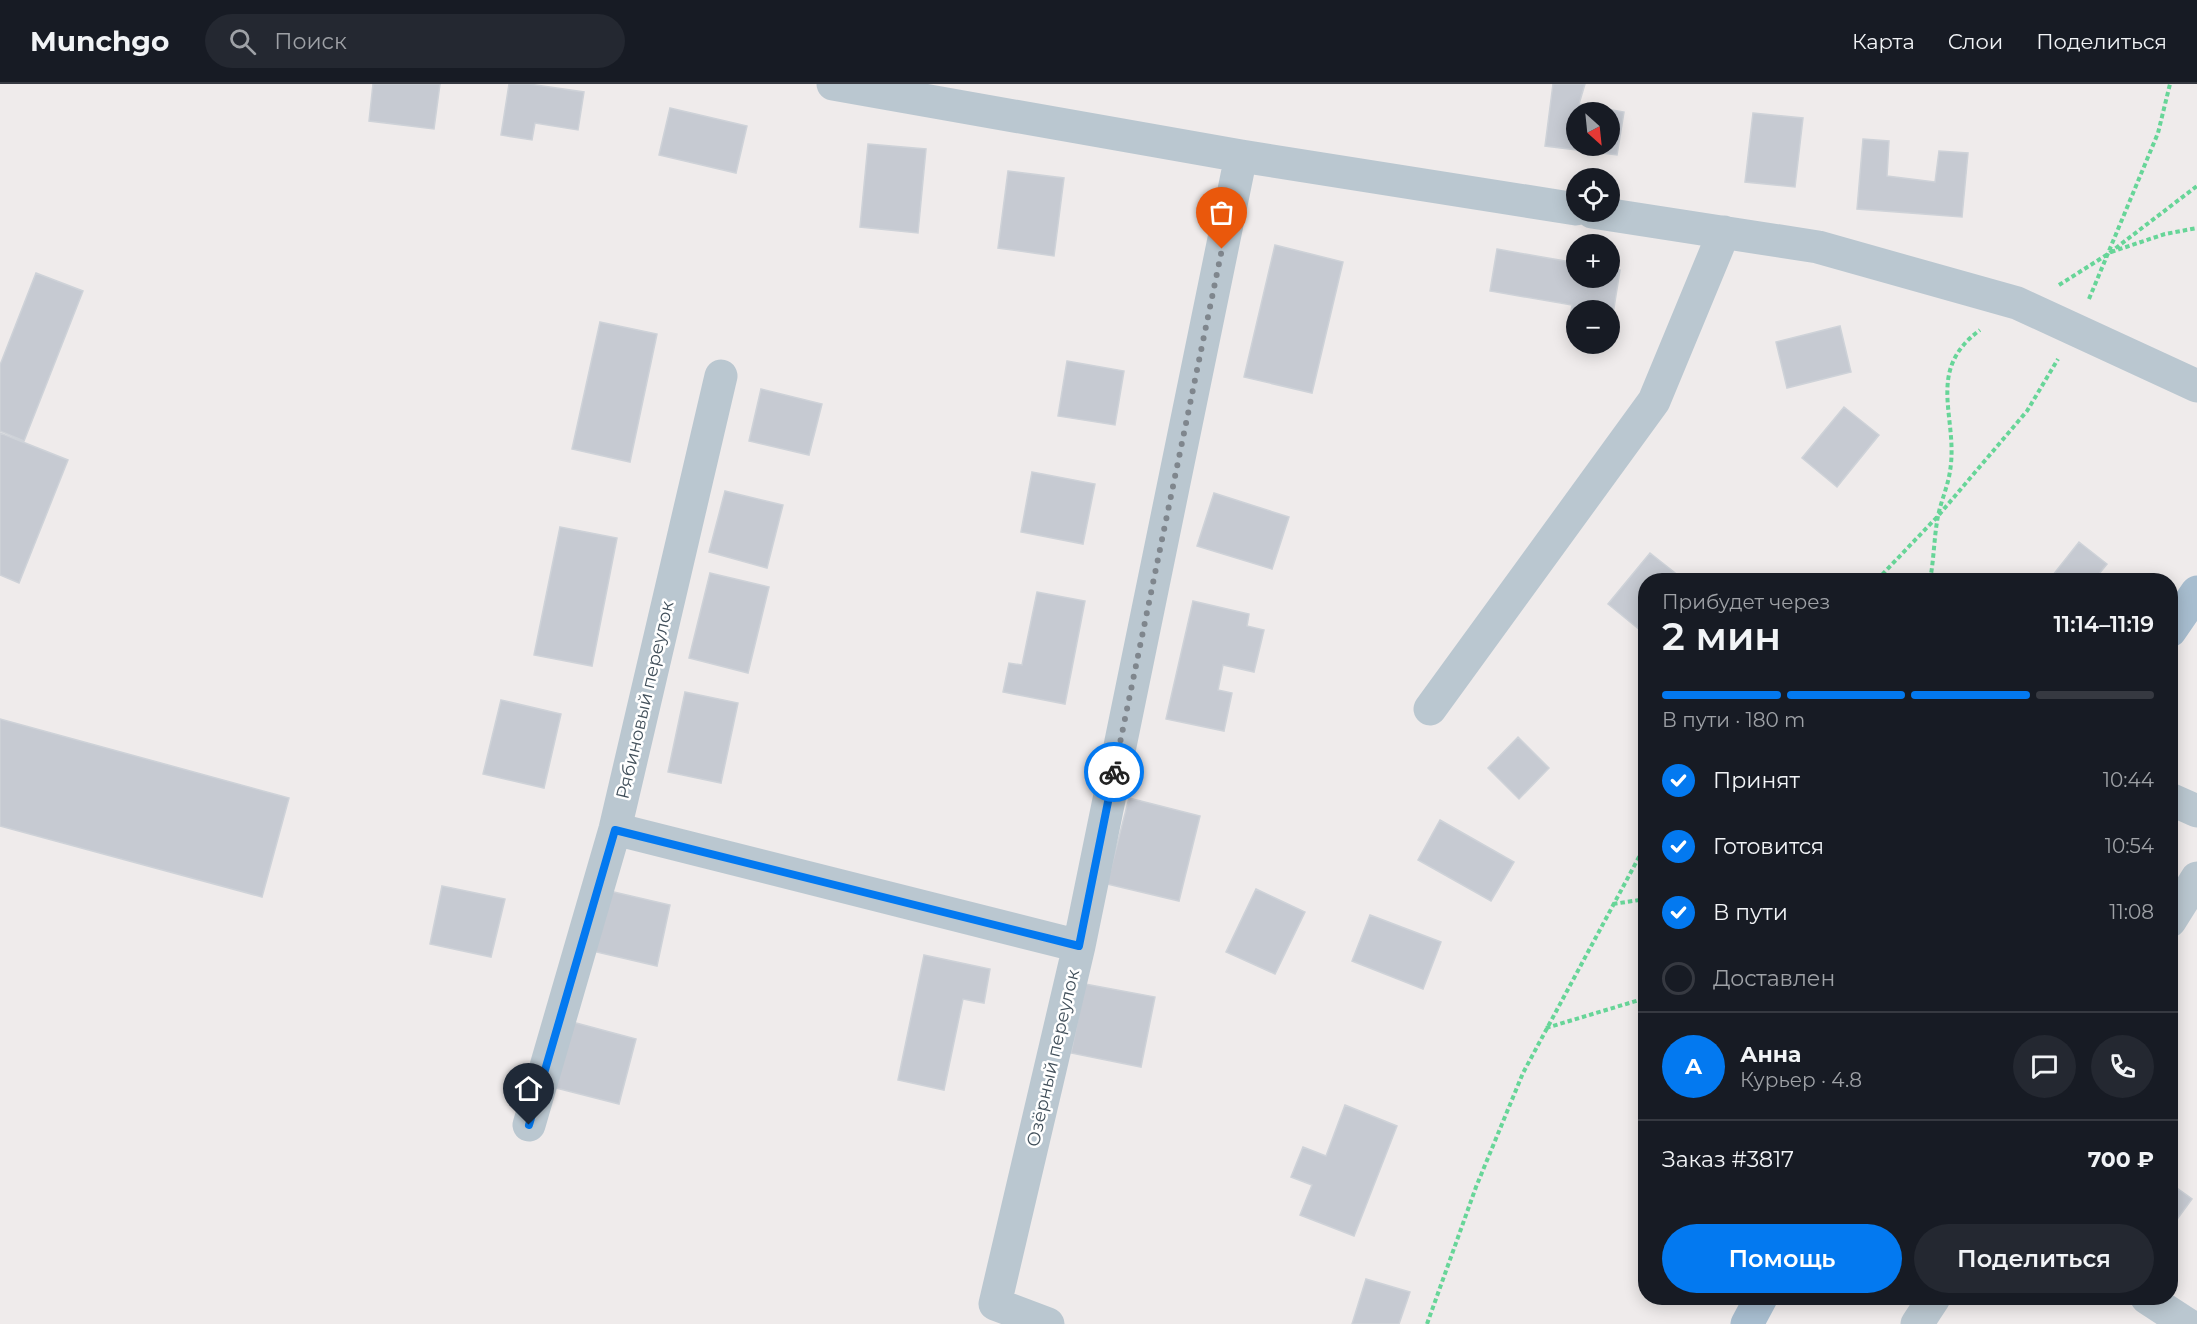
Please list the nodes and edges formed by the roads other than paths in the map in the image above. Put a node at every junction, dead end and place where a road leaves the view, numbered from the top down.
1 (833, 84) edge
2 (1241, 156) junction
3 (1566, 207) edge
4 (1620, 216) edge
5 (1724, 232) junction
6 (721, 376) dead end
7 (2197, 386) edge
8 (2197, 592) edge
9 (2178, 619) edge
10 (1430, 709) dead end
11 (2178, 803) edge
12 (2197, 811) edge
13 (615, 830) junction
14 (2197, 878) edge
15 (2178, 908) edge
16 (1079, 946) junction
17 (529, 1125) dead end
18 (1757, 1305) edge
19 (1929, 1305) edge
20 (2158, 1305) edge
21 (1048, 1324) edge
22 (1747, 1324) edge
23 (1917, 1324) edge
24 (2187, 1324) edge

1 - 2 street
2 - 3 street
2 - 16 street, Озёрный переулок
4 - 5 street
5 - 7 street
5 - 10 street
6 - 13 street, Рябиновый переулок
8 - 9 main road
11 - 12 street
13 - 16 street
13 - 17 street, Рябиновый переулок
14 - 15 street
16 - 21 street, Озёрный переулок
18 - 22 main road
19 - 23 street
20 - 24 street

